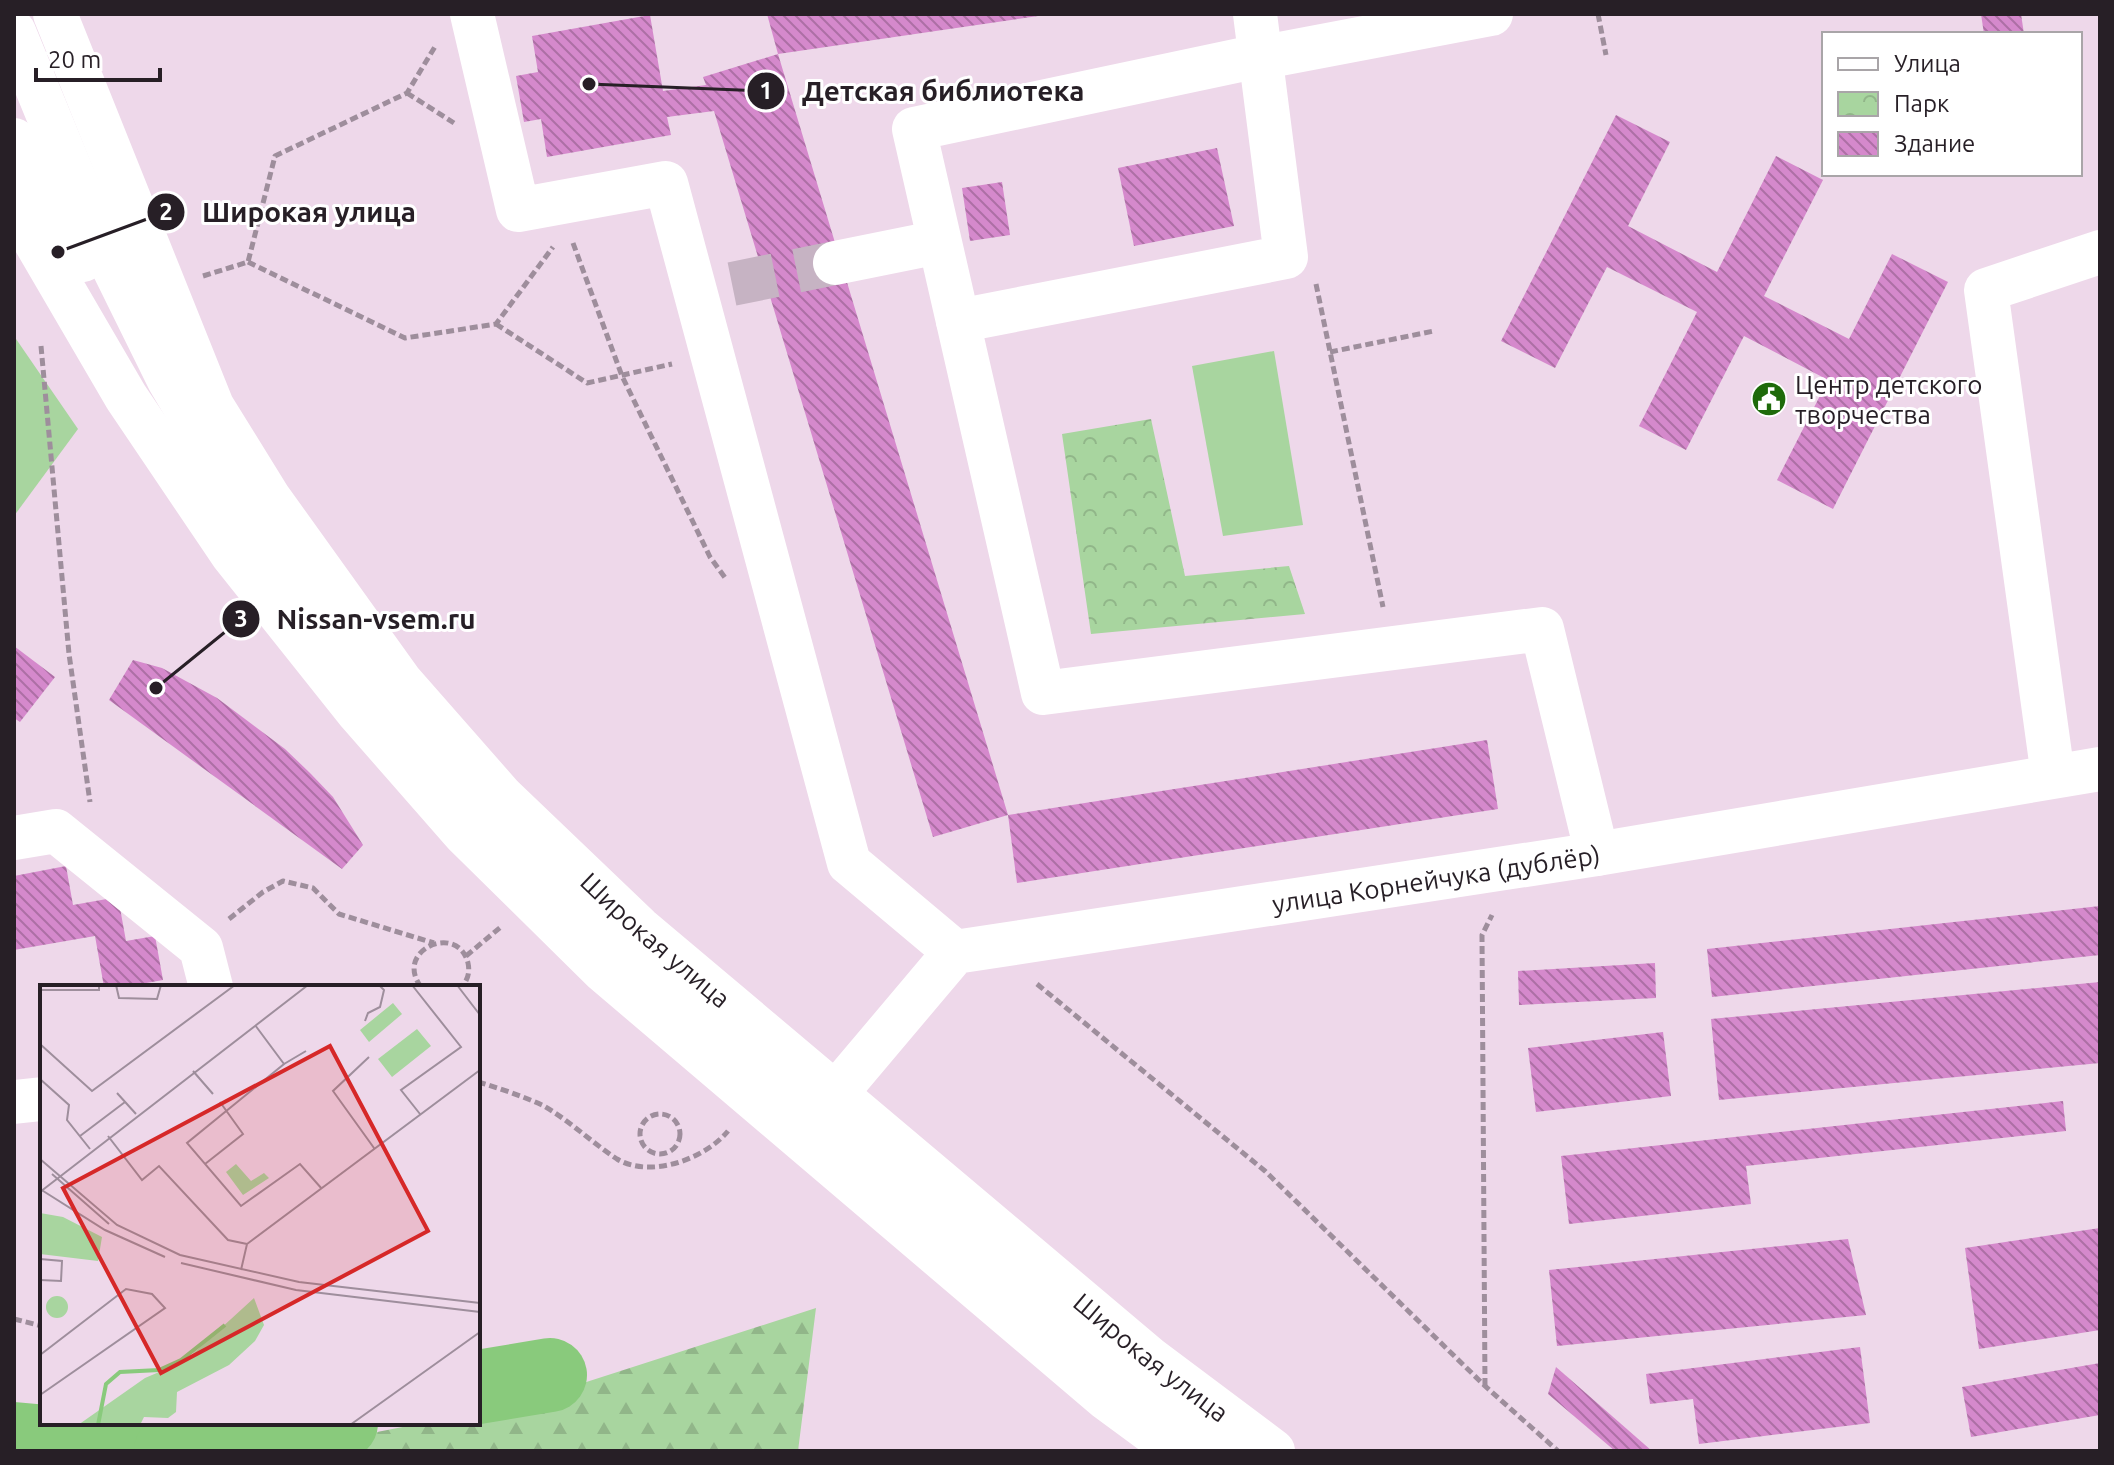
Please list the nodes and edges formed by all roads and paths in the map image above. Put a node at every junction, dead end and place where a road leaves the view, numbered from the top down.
1 (55, 14) edge
2 (1491, 14) edge
3 (1598, 14) edge
4 (456, 27) edge
5 (14, 32) edge
6 (1257, 35) edge
7 (1606, 55) dead end
8 (14, 140) edge
9 (14, 205) edge
10 (563, 215) junction
11 (939, 242) junction
12 (2100, 252) edge
13 (248, 262) junction
14 (835, 263) tunnel mouth
15 (1314, 274) dead end
16 (202, 277) dead end
17 (958, 321) junction
18 (496, 324) junction
19 (1434, 331) dead end
20 (41, 346) dead end
21 (1330, 352) junction
22 (712, 354) junction
23 (622, 376) junction
24 (169, 380) junction
25 (728, 582) dead end
26 (1391, 647) junction
27 (2100, 769) edge
28 (2053, 776) junction
29 (35, 834) edge
30 (1597, 854) junction
31 (1515, 867) junction
32 (507, 922) dead end
33 (434, 943) junction
34 (974, 950) junction
35 (466, 956) junction
36 (206, 968) edge
37 (420, 985) edge
38 (463, 985) edge
39 (480, 1083) edge
40 (833, 1091) junction
41 (40, 1099) edge
42 (14, 1102) edge
43 (736, 1121) dead end
44 (660, 1155) junction
45 (664, 1166) junction
46 (14, 1319) edge
47 (40, 1326) edge
48 (1485, 1386) junction
49 (1178, 1451) edge
50 (1230, 1451) edge
51 (1273, 1451) edge
52 (1558, 1451) edge

1 - 40 main road, Широкая улица
2 - 6 main road
3 - 7 path
4 - 10 main road
4 - 13 path
5 - 24 main road, Широкая улица
6 - 11 main road
6 - 17 main road
8 - 24 main road, Широкая улица
9 - 49 main road
10 - 18 path
10 - 22 main road
10 - 23 path
11 - 14 main road
11 - 17 main road
12 - 28 main road
13 - 16 path
13 - 18 path
15 - 21 path
17 - 26 main road
18 - 23 path
19 - 21 path
20 - 29 path
21 - 26 path
22 - 23 path
22 - 34 main road
23 - 25 path
24 - 50 main road, Широкая улица
26 - 30 main road
27 - 28 main road, улица Корнейчука (дублёр)
28 - 30 main road, улица Корнейчука (дублёр)
29 - 36 main road
30 - 31 main road, улица Корнейчука (дублёр)
31 - 34 main road, улица Корнейчука (дублёр)
31 - 48 path
32 - 35 path
33 - 35 path
33 - 36 path
33 - 37 path
34 - 40 main road
34 - 48 path
35 - 38 path
39 - 45 path
40 - 51 main road, Широкая улица
41 - 42 main road
43 - 45 path
44 - 44 path
44 - 45 path
46 - 47 path
48 - 52 path

